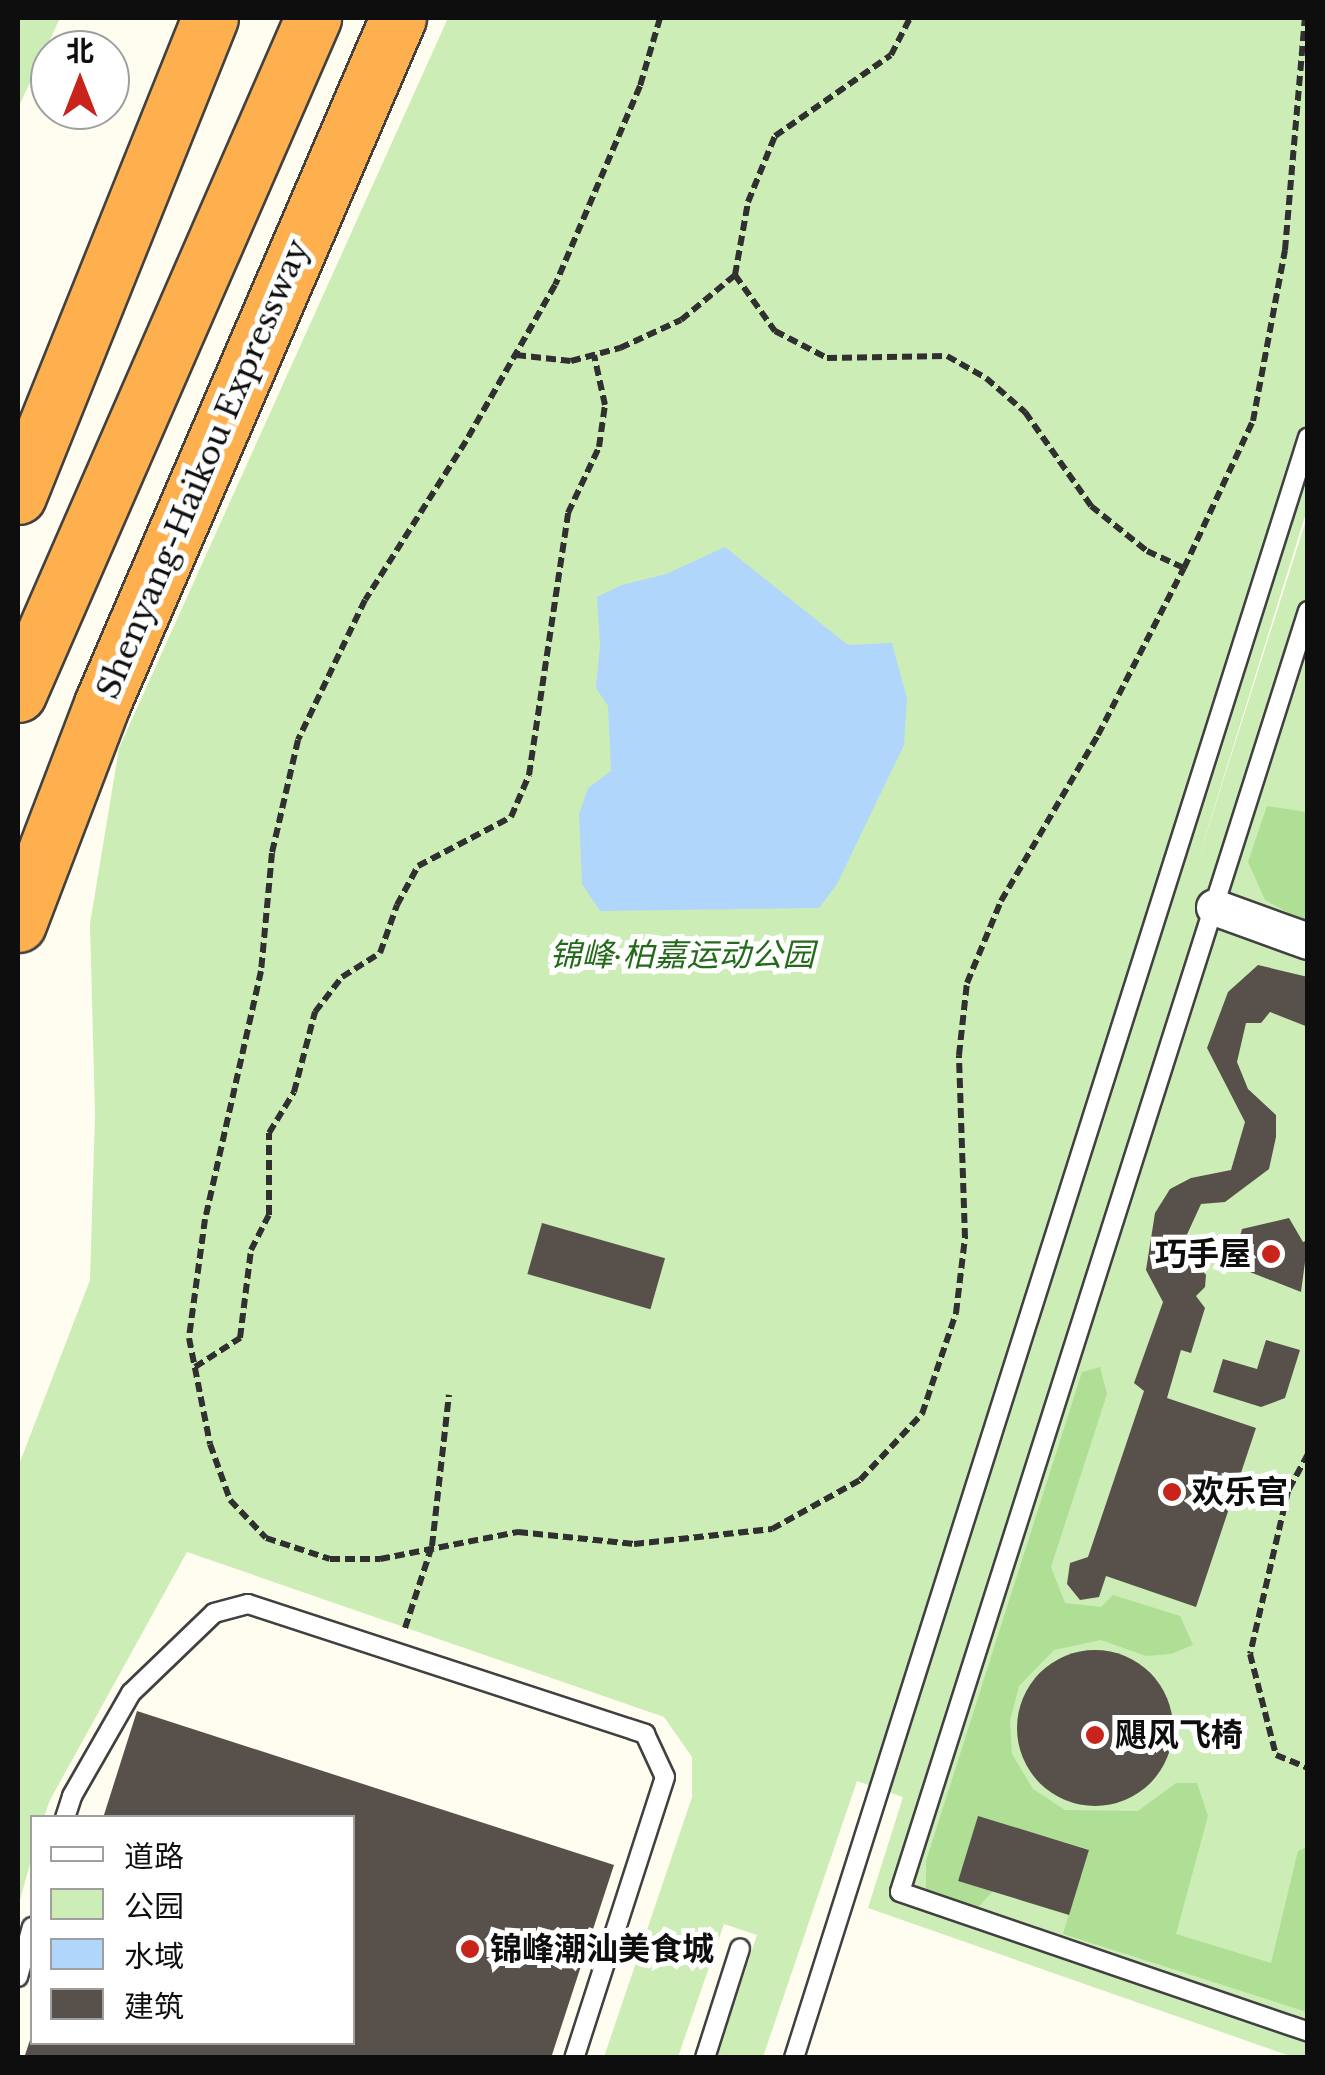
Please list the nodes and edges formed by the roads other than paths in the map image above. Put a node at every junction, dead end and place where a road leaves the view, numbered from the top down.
1 (210, 18) edge
2 (314, 18) edge
3 (398, 18) edge
4 (1308, 438) edge
5 (18, 496) edge
6 (1308, 611) edge
7 (18, 694) edge
8 (1214, 906) junction
9 (18, 924) edge
10 (1308, 941) edge
11 (66, 1815) edge
12 (30, 1934) edge
13 (740, 1948) dead end
14 (18, 1977) edge
15 (1308, 2032) edge
16 (574, 2058) edge
17 (705, 2058) edge
18 (794, 2058) edge

1 - 5 highway
2 - 7 highway
3 - 9 highway, Shenyang-Haikou Expressway
4 - 18 lane
6 - 8 lane
8 - 10 street
8 - 15 lane
11 - 16 lane
12 - 14 lane
13 - 17 lane

